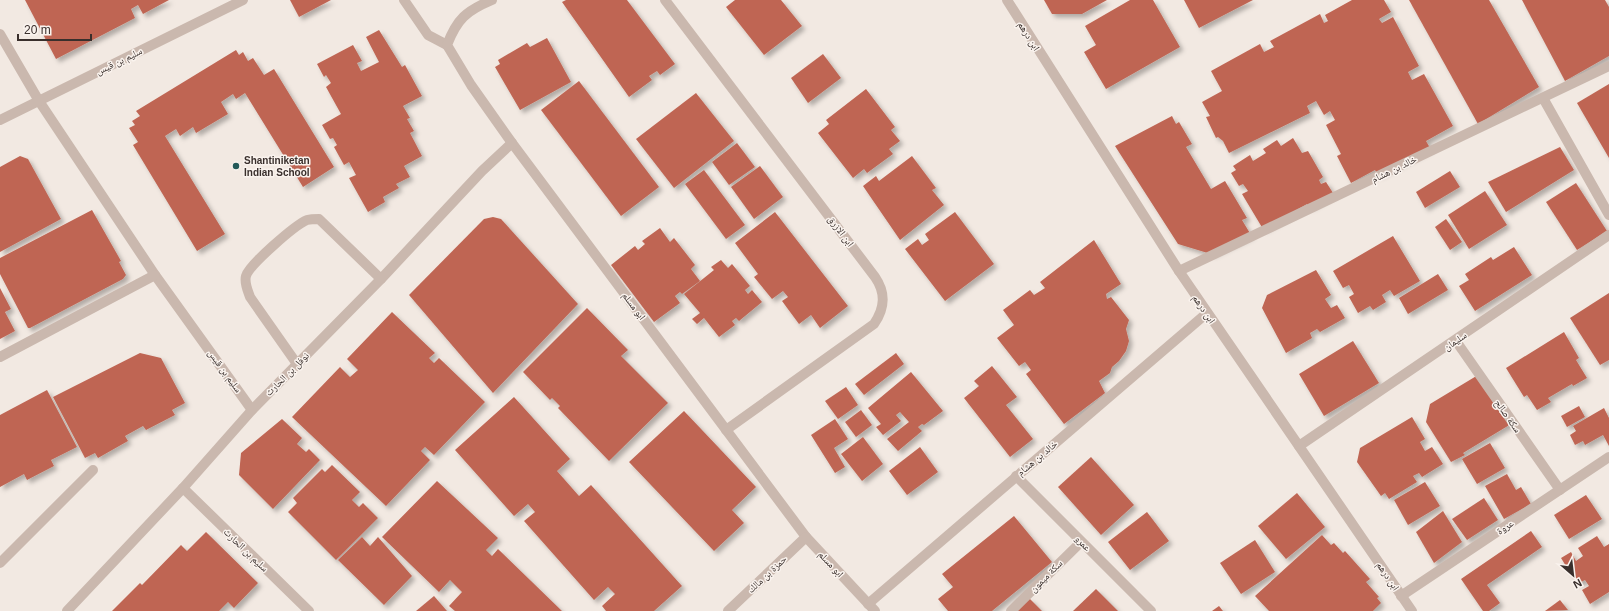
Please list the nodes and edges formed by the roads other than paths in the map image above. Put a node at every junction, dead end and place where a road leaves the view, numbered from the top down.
1 (243, 0) edge
2 (404, 0) edge
3 (492, 0) edge
4 (665, 0) edge
5 (1006, 0) edge
6 (0, 34) edge
7 (447, 45) junction
8 (1609, 66) edge
9 (1542, 98) junction
10 (39, 101) junction
11 (0, 120) edge
12 (512, 143) junction
13 (1609, 215) edge
14 (1609, 235) edge
15 (1179, 272) junction
16 (155, 275) junction
17 (381, 279) junction
18 (1207, 313) junction
19 (1456, 341) junction
20 (0, 357) edge
21 (297, 364) junction
22 (252, 410) junction
23 (726, 430) junction
24 (1299, 446) junction
25 (1609, 457) edge
26 (93, 470) dead end
27 (1016, 476) junction
28 (183, 488) junction
29 (1560, 490) junction
30 (806, 537) junction
31 (1082, 542) junction
32 (0, 563) edge
33 (1401, 596) junction
34 (871, 608) edge
35 (67, 611) edge
36 (309, 611) edge
37 (728, 611) edge
38 (1011, 611) edge
39 (1151, 611) edge
40 (1412, 611) edge

1 - 10 street, سليم بن قيس
2 - 7 street
3 - 7 street
4 - 23 street, ابن الازرق
5 - 15 street, ابن درهم
6 - 10 street, سليم بن قيس
7 - 12 street, ابو مسلم
8 - 9 street, خالد بن هشام
9 - 13 street
9 - 15 street, خالد بن هشام
10 - 11 street, سليم بن قيس
10 - 16 street, سليم بن قيس
12 - 17 street, نوفل بن الحارث
12 - 23 street, ابو مسلم
14 - 19 street, سليمان
15 - 18 street, ابن درهم
16 - 20 street
16 - 22 street, سليم بن قيس
17 - 21 street, نوفل بن الحارث
17 - 21 street
18 - 24 street, ابن درهم
18 - 27 street, خالد بن هشام
19 - 24 street, سليمان
19 - 29 street, سكة صالح
21 - 22 street, نوفل بن الحارث
22 - 28 street, نوفل بن الحارث
23 - 30 street, ابو مسلم
24 - 33 street, ابن درهم
25 - 29 street, عروة
26 - 32 street
27 - 31 street, عمرو
27 - 34 street, خالد بن هشام
28 - 35 street, نوفل بن الحارث
28 - 36 street, سليم بن الحارث
29 - 33 street, عروة
30 - 34 street, ابو مسلم
30 - 37 street, حمزة بن مالك
31 - 38 street, سكة ميمون
31 - 39 street, عمرو
33 - 40 street, ابن درهم

